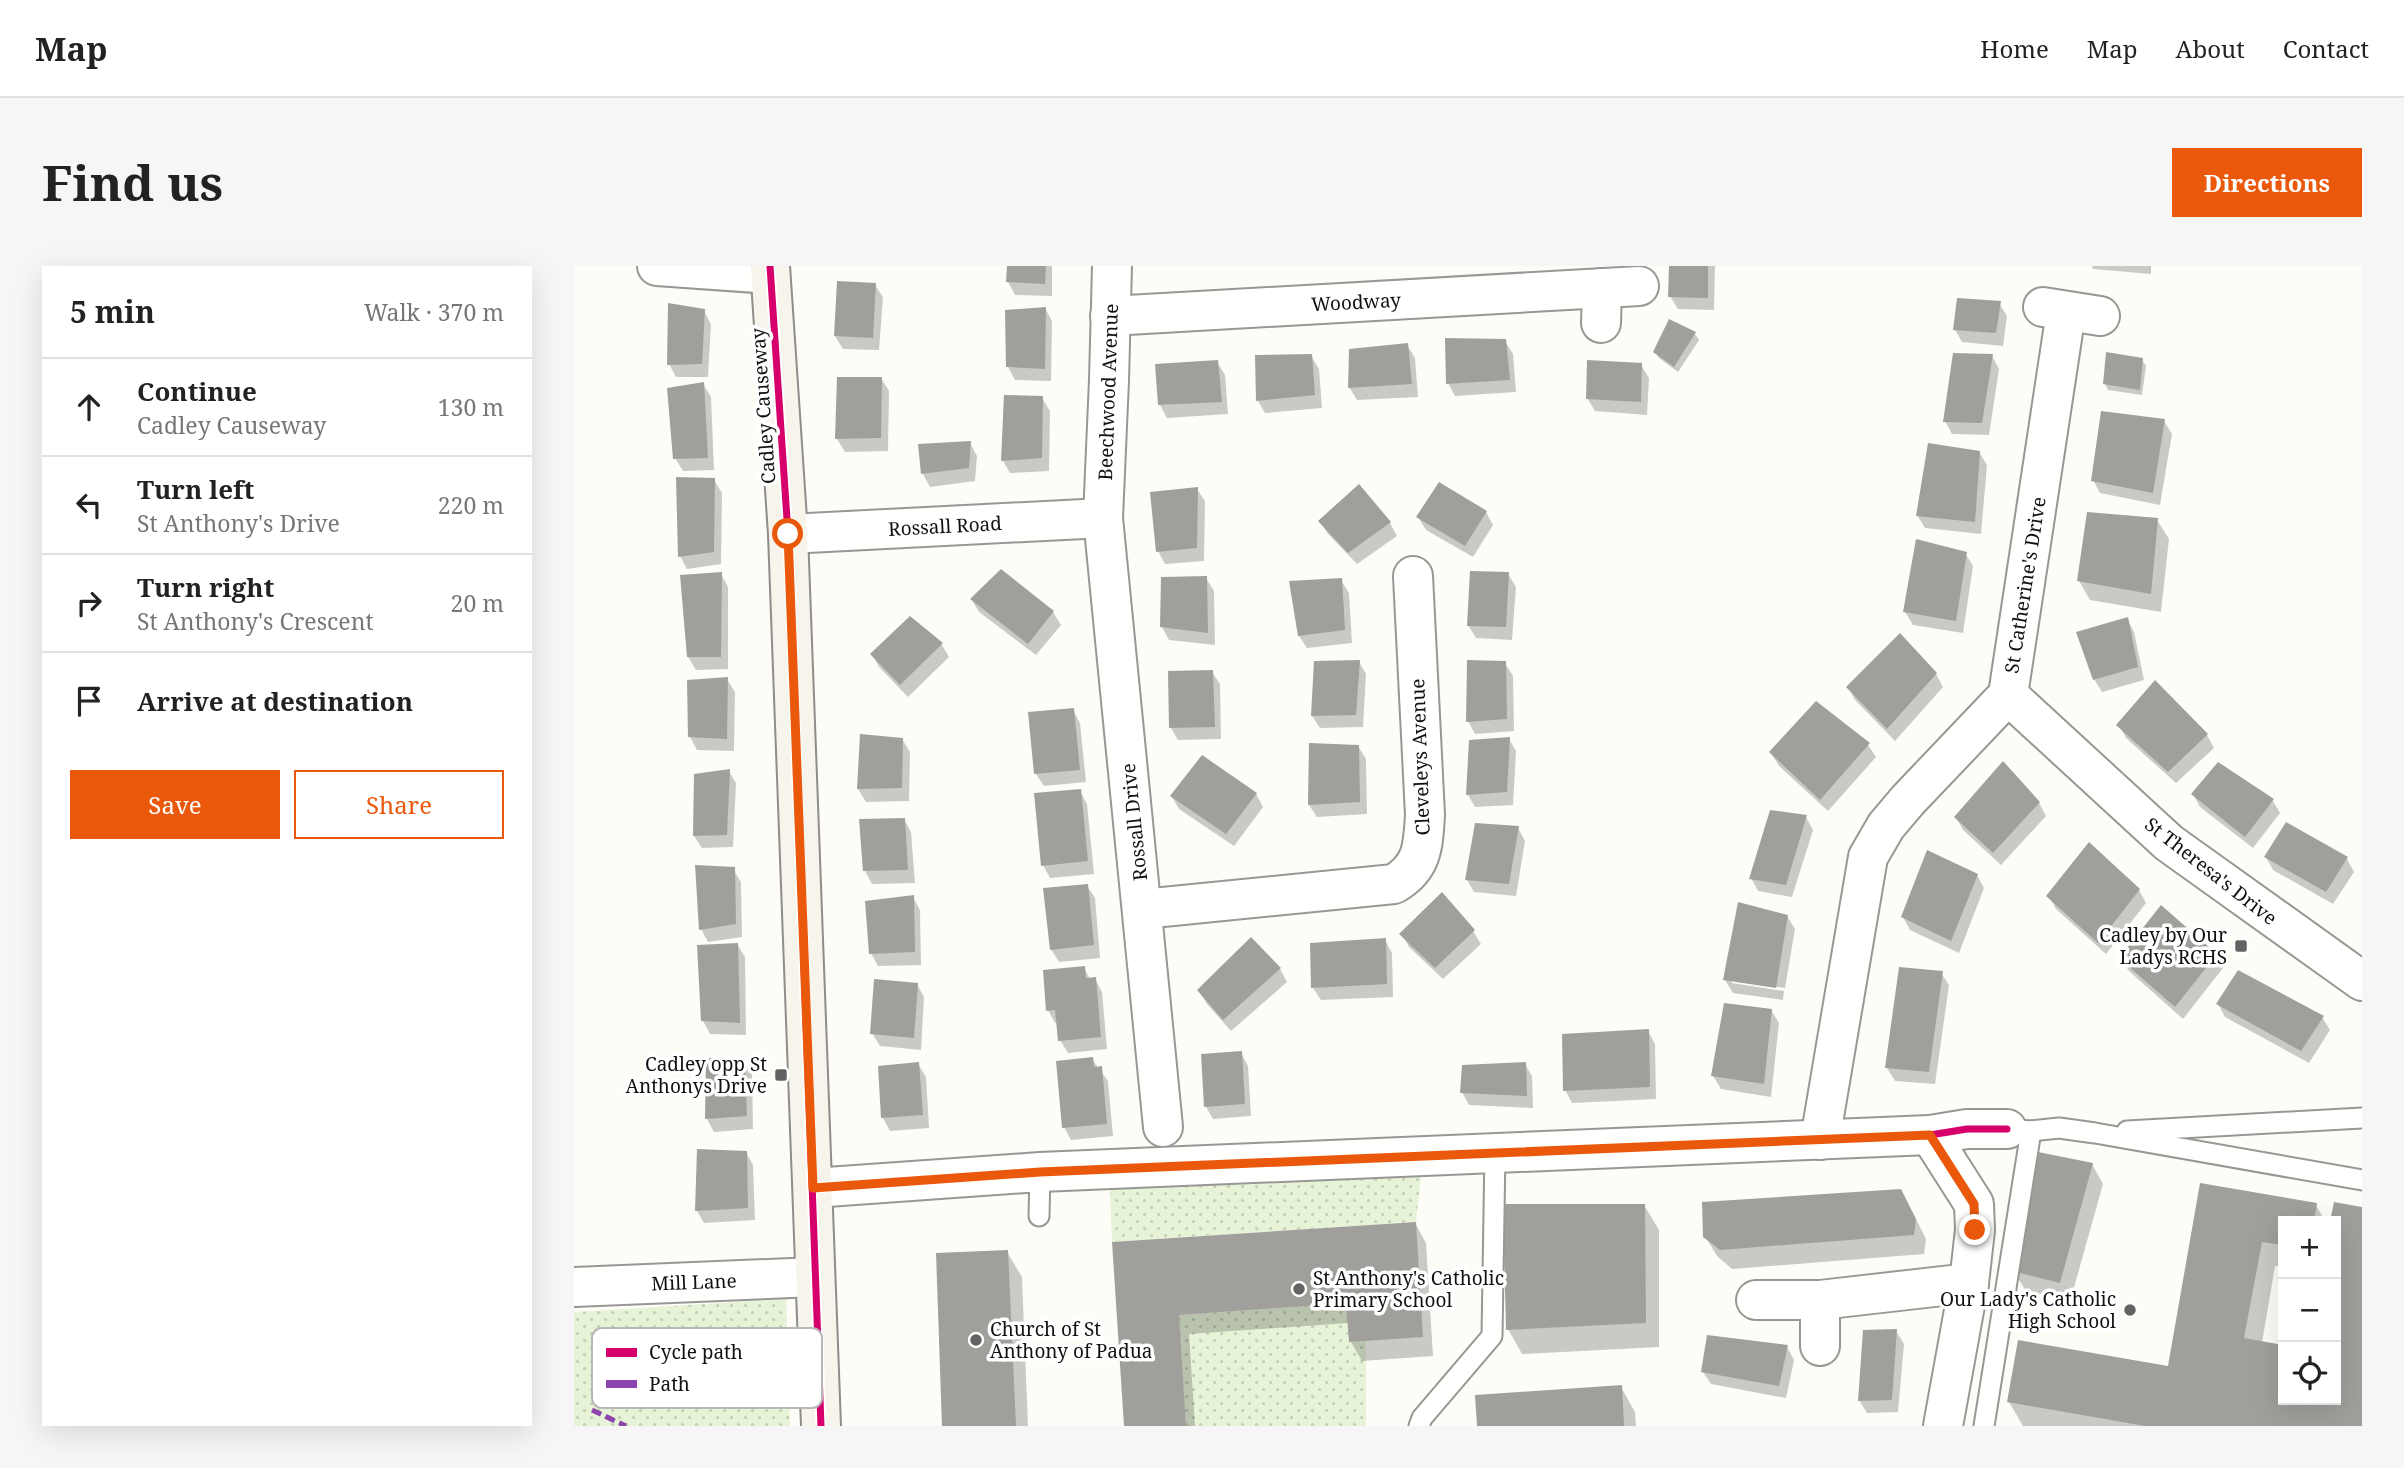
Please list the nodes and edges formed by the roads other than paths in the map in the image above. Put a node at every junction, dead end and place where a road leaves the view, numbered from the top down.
1 (657, 266) edge
2 (1112, 266) edge
3 (770, 270) edge
4 (1639, 286) dead end
5 (2070, 312) dead end
6 (1110, 316) junction
7 (1103, 518) junction
8 (788, 534) junction
9 (1413, 576) dead end
10 (2008, 695) junction
11 (1143, 909) junction
12 (2361, 979) edge
13 (2362, 1118) edge
14 (1163, 1126) dead end
15 (2019, 1130) junction
16 (2095, 1133) junction
17 (1930, 1135) junction
18 (1820, 1140) junction
19 (1495, 1152) junction
20 (1040, 1172) junction
21 (2362, 1180) edge
22 (813, 1188) junction
23 (1039, 1216) dead end
24 (814, 1277) junction
25 (1969, 1283) junction
26 (574, 1287) edge
27 (1756, 1300) dead end
28 (1820, 1300) junction
29 (816, 1328) edge
30 (1820, 1346) dead end
31 (820, 1408) edge
32 (821, 1426) edge
33 (1419, 1426) edge
34 (1942, 1426) edge
35 (1984, 1426) edge

1 - 3 street
2 - 6 street, Beechwood Avenue
3 - 8 street, Cadley Causeway
4 - 6 street, Woodway
5 - 10 street, St Catherine's Drive
6 - 7 street, Beechwood Avenue
7 - 8 street, Rossall Road
7 - 11 street, Rossall Drive
8 - 22 street, Cadley Causeway
9 - 11 street, Cleveleys Avenue
10 - 12 street, St Theresa's Drive
10 - 18 street, St Catherine's Drive
11 - 14 street, Rossall Drive
13 - 16 lane
15 - 16 lane
15 - 17 street
15 - 35 lane
16 - 21 lane
17 - 18 street
17 - 25 street
18 - 19 street
19 - 20 street
19 - 33 lane
20 - 22 street
20 - 23 lane
22 - 24 street, Cadley Causeway
24 - 26 street, Mill Lane
24 - 29 street, Cadley Causeway
25 - 28 street
25 - 34 street
27 - 28 street
28 - 30 street
31 - 32 street, Cadley Causeway

